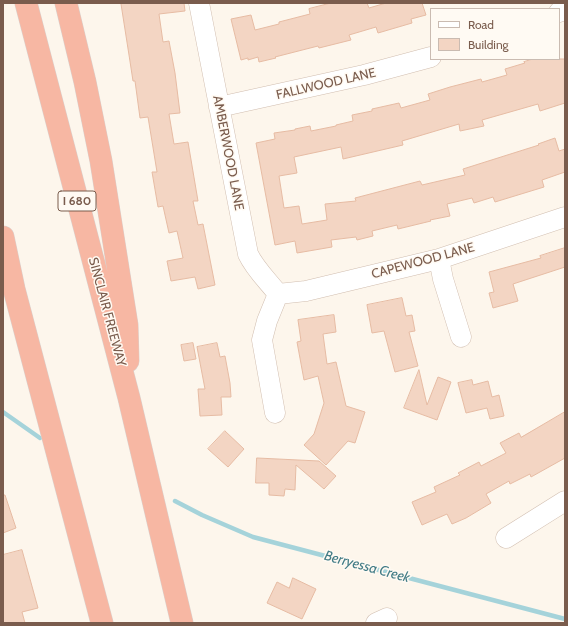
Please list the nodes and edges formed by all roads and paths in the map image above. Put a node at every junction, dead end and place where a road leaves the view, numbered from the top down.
1 (26, 3) edge
2 (66, 3) edge
3 (199, 3) edge
4 (430, 57) edge
5 (219, 107) junction
6 (565, 217) edge
7 (3, 237) edge
8 (3, 255) edge
9 (439, 259) junction
10 (14, 289) junction
11 (278, 294) junction
12 (461, 337) dead end
13 (129, 398) junction
14 (275, 413) dead end
15 (565, 502) edge
16 (506, 538) dead end
17 (102, 623) edge
18 (182, 623) edge

1 - 13 highway, SINCLAIR FREEWAY / I 680
2 - 13 highway
3 - 5 street, AMBERWOOD LANE
4 - 5 street, FALLWOOD LANE
5 - 11 street, AMBERWOOD LANE
6 - 9 street, CAPEWOOD LANE
7 - 10 highway
8 - 10 highway
9 - 11 street, CAPEWOOD LANE
9 - 12 street
10 - 17 highway
11 - 14 street
13 - 18 highway, SINCLAIR FREEWAY / I 680
15 - 16 street

